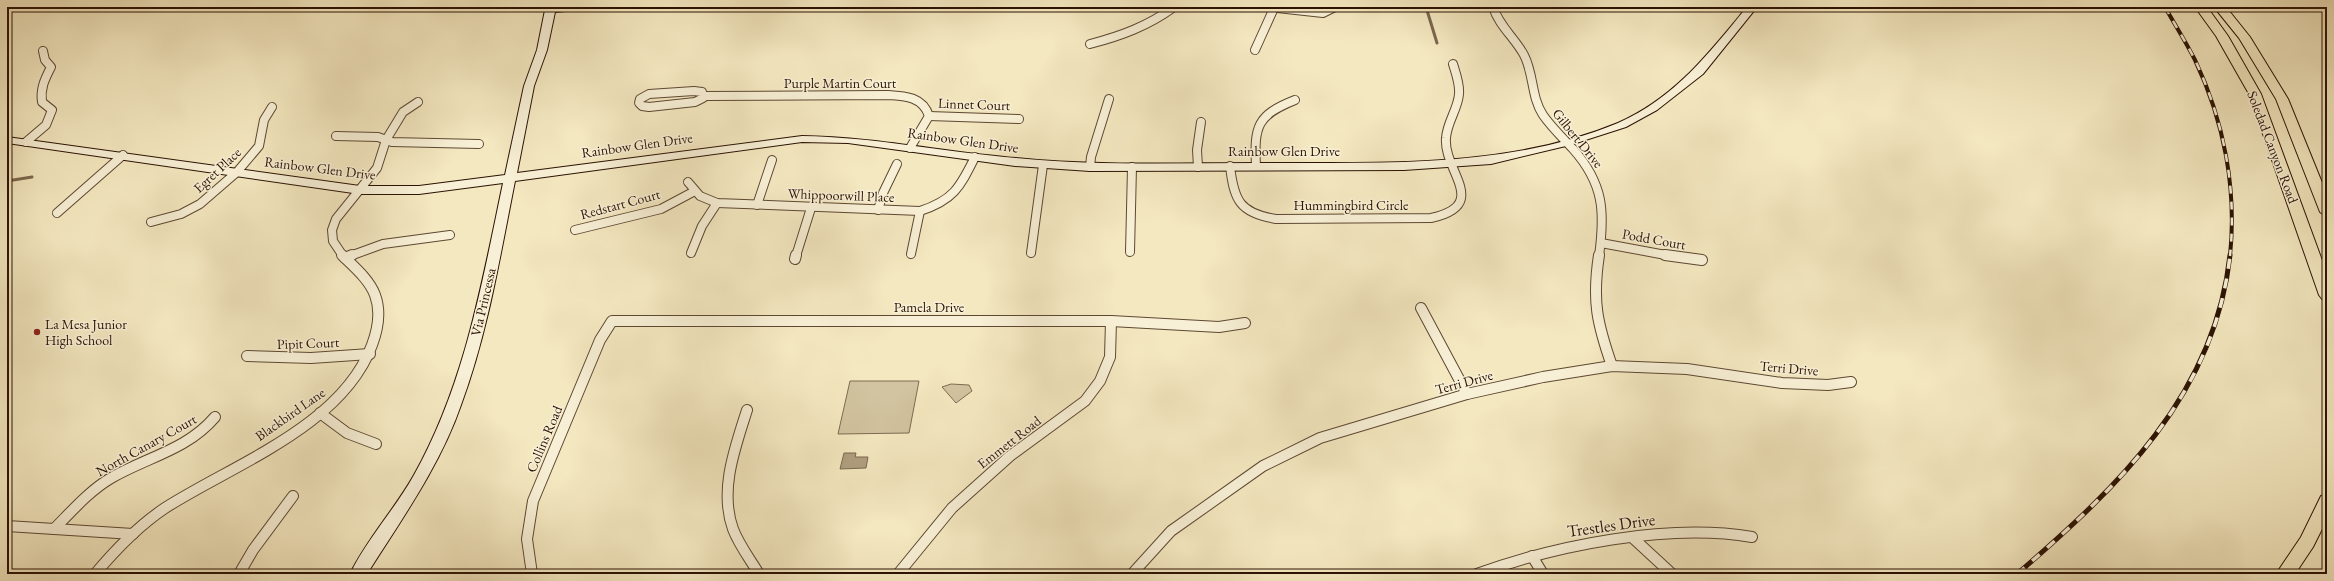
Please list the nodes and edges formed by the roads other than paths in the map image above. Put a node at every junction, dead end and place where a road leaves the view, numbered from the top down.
1 (575, 7) edge
2 (1174, 7) edge
3 (1334, 7) edge
4 (1493, 7) edge
5 (1752, 7) edge
6 (2201, 7) edge
7 (2220, 7) edge
8 (551, 8) edge
9 (1271, 8) edge
10 (1090, 44) dead end
11 (1255, 50) dead end
12 (43, 52) dead end
13 (1453, 64) dead end
14 (704, 96) junction
15 (1109, 99) dead end
16 (1295, 100) dead end
17 (418, 102) dead end
18 (272, 107) dead end
19 (929, 116) junction
20 (1019, 119) dead end
21 (1201, 122) dead end
22 (336, 136) dead end
23 (7, 140) edge
24 (386, 140) junction
25 (26, 142) junction
26 (1566, 143) junction
27 (479, 144) dead end
28 (910, 148) junction
29 (123, 155) junction
30 (975, 157) junction
31 (772, 160) dead end
32 (897, 164) dead end
33 (1451, 164) junction
34 (1043, 165) junction
35 (1230, 166) junction
36 (1256, 166) junction
37 (1090, 167) junction
38 (1132, 167) junction
39 (1198, 167) junction
40 (237, 172) junction
41 (509, 178) junction
42 (688, 182) dead end
43 (360, 190) junction
44 (693, 192) junction
45 (717, 203) junction
46 (758, 205) junction
47 (811, 208) junction
48 (878, 210) junction
49 (920, 210) junction
50 (2327, 212) edge
51 (57, 213) dead end
52 (150, 222) dead end
53 (575, 230) dead end
54 (450, 235) dead end
55 (1601, 243) junction
56 (1130, 252) dead end
57 (691, 253) dead end
58 (1031, 253) dead end
59 (910, 254) dead end
60 (345, 258) junction
61 (795, 259) dead end
62 (1702, 260) dead end
63 (2325, 281) edge
64 (2327, 295) edge
65 (1421, 308) dead end
66 (612, 321) joint
67 (1111, 321) junction
68 (1245, 324) dead end
69 (370, 354) junction
70 (247, 356) dead end
71 (1612, 366) junction
72 (1851, 382) dead end
73 (1467, 394) junction
74 (747, 410) dead end
75 (320, 414) junction
76 (215, 417) dead end
77 (376, 444) dead end
78 (293, 496) dead end
79 (2327, 501) edge
80 (7, 526) edge
81 (54, 529) junction
82 (133, 534) junction
83 (1752, 537) dead end
84 (1633, 538) junction
85 (1532, 556) junction
86 (95, 574) edge
87 (239, 574) edge
88 (358, 574) edge
89 (532, 574) edge
90 (759, 574) edge
91 (898, 574) edge
92 (1132, 574) edge
93 (1477, 574) edge
94 (1542, 574) edge
95 (1672, 574) edge
96 (2285, 574) edge

1 - 8 street
2 - 10 street
3 - 9 street
4 - 26 street, Gilbert Drive
5 - 26 street, Rainbow Glen Drive
6 - 63 main road, Soledad Canyon Road
7 - 50 main road, Soledad Canyon Road
8 - 41 street, Via Princessa
9 - 11 street
12 - 25 street
13 - 33 street, Hummingbird Circle
14 - 14 street, Purple Martin Court
14 - 19 street, Purple Martin Court
15 - 37 street
16 - 36 street
17 - 24 street, Blackbird Lane
18 - 40 street, Egret Place
19 - 20 street, Linnet Court
19 - 28 street
21 - 39 street
22 - 24 street
23 - 25 street, Rainbow Glen Drive
24 - 27 street
24 - 43 street, Blackbird Lane
25 - 29 street, Rainbow Glen Drive
26 - 33 street, Rainbow Glen Drive
26 - 55 street, Gilbert Drive
28 - 30 street, Rainbow Glen Drive
28 - 41 street, Rainbow Glen Drive
29 - 40 street, Rainbow Glen Drive
29 - 51 street
30 - 34 street, Rainbow Glen Drive
30 - 49 street, Whippoorwill Place
31 - 46 street
32 - 48 street
33 - 35 street, Hummingbird Circle
33 - 36 street, Rainbow Glen Drive
34 - 37 street, Rainbow Glen Drive
34 - 58 street
35 - 36 street, Rainbow Glen Drive
35 - 39 street, Rainbow Glen Drive
37 - 38 street, Rainbow Glen Drive
38 - 39 street, Rainbow Glen Drive
38 - 56 street
40 - 43 street, Rainbow Glen Drive
40 - 52 street, Egret Place
41 - 43 street, Rainbow Glen Drive
41 - 88 street, Via Princessa
42 - 44 street
43 - 60 street, Blackbird Lane
44 - 45 street, Whippoorwill Place
44 - 53 street, Redstart Court
45 - 46 street, Whippoorwill Place
45 - 57 street
46 - 47 street, Whippoorwill Place
47 - 48 street, Whippoorwill Place
47 - 61 street
48 - 49 street, Whippoorwill Place
49 - 59 street
54 - 60 street
55 - 62 street, Podd Court
55 - 71 street, Gilbert Drive
60 - 69 street, Blackbird Lane
63 - 64 main road, Soledad Canyon Road
65 - 73 street
66 - 67 street, Pamela Drive
66 - 89 street, Collins Road
67 - 68 street, Pamela Drive
67 - 91 street, Emmett Road
69 - 70 street, Pipit Court
69 - 75 street, Blackbird Lane
71 - 72 street, Terri Drive
71 - 73 street, Terri Drive
73 - 92 street, Terri Drive
74 - 90 street
75 - 77 street
75 - 82 street, Blackbird Lane
76 - 81 street, North Canary Court
78 - 87 street
79 - 96 main road
80 - 81 street
81 - 82 street
82 - 86 street, Blackbird Lane
83 - 84 street, Trestles Drive
84 - 85 street, Trestles Drive
84 - 95 street
85 - 93 street, Trestles Drive
85 - 94 street

